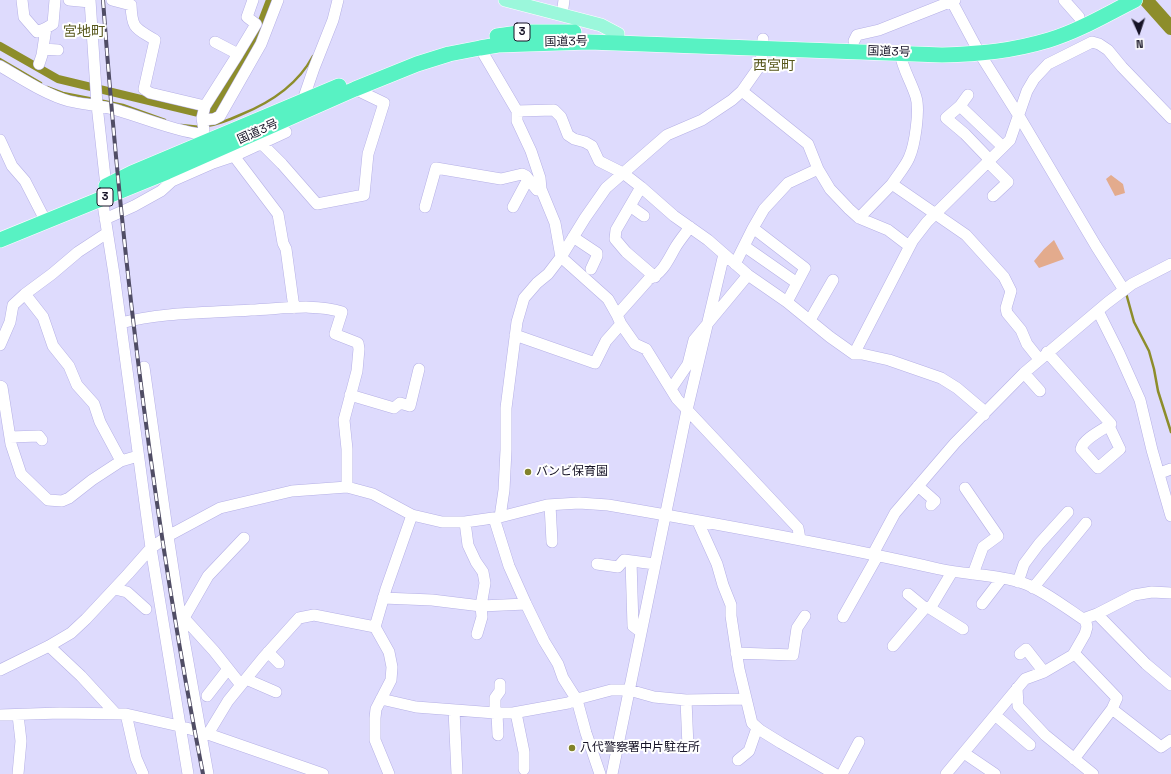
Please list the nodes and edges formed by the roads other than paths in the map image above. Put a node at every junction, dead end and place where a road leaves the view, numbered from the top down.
1 (22, 0) edge
2 (55, 0) edge
3 (69, 0) edge
4 (112, 0) edge
5 (253, 0) edge
6 (278, 0) edge
7 (338, 0) edge
8 (505, 0) edge
9 (564, 0) edge
10 (1064, 0) edge
11 (1114, 0) edge
12 (1135, 0) edge
13 (90, 1) edge
14 (953, 1) edge
15 (562, 15) junction
16 (1084, 18) junction
17 (46, 28) junction
18 (588, 32) junction
19 (854, 41) junction
20 (215, 42) dead end
21 (763, 44) junction
22 (43, 48) junction
23 (480, 48) junction
24 (977, 49) junction
25 (58, 50) dead end
26 (900, 53) junction
27 (238, 54) junction
28 (38, 64) dead end
29 (0, 66) edge
30 (355, 89) junction
31 (742, 91) junction
32 (968, 95) dead end
33 (96, 96) junction
34 (303, 100) junction
35 (960, 106) junction
36 (517, 110) junction
37 (1019, 116) junction
38 (1171, 118) edge
39 (205, 130) junction
40 (286, 132) dead end
41 (0, 140) edge
42 (262, 144) junction
43 (1003, 147) junction
44 (234, 156) junction
45 (989, 161) junction
46 (818, 168) junction
47 (623, 173) junction
48 (528, 180) junction
49 (892, 184) junction
50 (641, 187) junction
51 (541, 189) junction
52 (104, 192) junction
53 (993, 196) dead end
54 (630, 206) junction
55 (424, 207) dead end
56 (513, 207) dead end
57 (42, 214) junction
58 (936, 214) junction
59 (644, 216) dead end
60 (859, 218) junction
61 (105, 219) junction
62 (690, 227) junction
63 (753, 228) junction
64 (0, 232) edge
65 (107, 233) junction
66 (574, 237) junction
67 (0, 240) edge
68 (744, 246) junction
69 (909, 246) junction
70 (724, 254) junction
71 (561, 257) junction
72 (735, 264) junction
73 (1171, 264) edge
74 (591, 269) dead end
75 (748, 275) junction
76 (655, 277) junction
77 (833, 280) dead end
78 (797, 283) junction
79 (1124, 290) junction
80 (24, 294) junction
81 (787, 302) junction
82 (294, 308) junction
83 (1098, 311) junction
84 (619, 319) junction
85 (810, 320) junction
86 (120, 323) junction
87 (707, 325) junction
88 (514, 335) junction
89 (0, 345) edge
90 (854, 354) junction
91 (1043, 356) junction
92 (144, 367) dead end
93 (418, 369) dead end
94 (1024, 373) junction
95 (0, 386) edge
96 (672, 389) junction
97 (1040, 391) dead end
98 (350, 395) junction
99 (687, 410) junction
100 (984, 415) junction
101 (1108, 426) dead end
102 (10, 436) junction
103 (42, 440) dead end
104 (138, 456) junction
105 (121, 461) junction
106 (1171, 469) edge
107 (1160, 473) junction
108 (918, 486) junction
109 (347, 487) junction
110 (965, 488) dead end
111 (550, 505) junction
112 (931, 505) dead end
113 (1068, 512) dead end
114 (412, 515) junction
115 (665, 515) junction
116 (1171, 516) edge
117 (497, 517) junction
118 (465, 522) junction
119 (698, 522) junction
120 (1086, 523) dead end
121 (168, 536) junction
122 (244, 538) dead end
123 (800, 539) junction
124 (552, 542) dead end
125 (150, 548) junction
126 (875, 554) junction
127 (630, 561) junction
128 (597, 564) dead end
129 (655, 564) junction
130 (952, 572) junction
131 (972, 574) junction
132 (1002, 578) junction
133 (1018, 582) junction
134 (1033, 588) junction
135 (121, 590) junction
136 (1171, 593) edge
137 (908, 594) dead end
138 (383, 598) junction
139 (526, 604) junction
140 (982, 604) dead end
141 (482, 606) junction
142 (926, 607) junction
143 (146, 609) dead end
144 (1097, 614) junction
145 (805, 616) dead end
146 (843, 617) dead end
147 (1085, 618) junction
148 (375, 627) junction
149 (963, 630) dead end
150 (641, 632) junction
151 (477, 634) dead end
152 (49, 646) junction
153 (893, 646) dead end
154 (268, 652) junction
155 (736, 653) junction
156 (1074, 653) junction
157 (1020, 654) dead end
158 (279, 663) dead end
159 (228, 669) junction
160 (0, 670) edge
161 (1044, 672) junction
162 (244, 682) junction
163 (500, 684) dead end
164 (1171, 685) edge
165 (1017, 688) junction
166 (629, 690) junction
167 (276, 692) dead end
168 (207, 696) dead end
169 (381, 699) junction
170 (746, 699) junction
171 (577, 700) junction
172 (686, 700) junction
173 (1112, 709) junction
174 (454, 710) junction
175 (496, 713) junction
176 (516, 713) junction
177 (121, 714) junction
178 (0, 715) edge
179 (18, 715) junction
180 (995, 715) junction
181 (179, 726) junction
182 (757, 728) junction
183 (205, 734) junction
184 (498, 735) dead end
185 (1171, 740) edge
186 (859, 742) dead end
187 (1030, 745) dead end
188 (688, 747) dead end
189 (964, 753) junction
190 (1074, 759) junction
191 (738, 760) dead end
192 (524, 769) dead end
193 (18, 774) edge
194 (143, 774) edge
195 (188, 774) edge
196 (208, 774) edge
197 (323, 774) edge
198 (389, 774) edge
199 (457, 774) edge
200 (600, 774) edge
201 (612, 774) edge
202 (835, 774) edge
203 (842, 774) edge
204 (946, 774) edge
205 (995, 774) edge
206 (1093, 774) edge

1 - 17 street
2 - 17 street
3 - 13 street
4 - 39 street
5 - 27 street
6 - 39 street
7 - 34 street
8 - 15 main road
9 - 15 street
10 - 16 street
11 - 16 highway, 国道3号 / 3
12 - 16 highway, 国道3号 / 3
13 - 33 street
14 - 19 street
14 - 24 street
15 - 18 main road
16 - 24 highway, 国道3号 / 3
17 - 22 street
18 - 21 highway, 国道3号 / 3
18 - 23 highway, 国道3号 / 3
18 - 34 highway, 国道3号 / 3
19 - 21 highway, 国道3号 / 3
19 - 24 highway, 国道3号 / 3
20 - 27 street
21 - 26 highway, 国道3号 / 3
21 - 31 street
22 - 25 street
22 - 28 street
23 - 30 highway, 国道3号 / 3
23 - 36 street
24 - 26 highway, 国道3号 / 3
24 - 37 street
26 - 49 street
27 - 39 street
29 - 33 street
30 - 39 highway, 国道3号 / 3
30 - 42 street
31 - 46 street
31 - 47 street
32 - 35 street
33 - 39 street
33 - 52 street
34 - 39 highway, 国道3号 / 3
35 - 43 street
35 - 45 street
36 - 47 street
36 - 51 street
37 - 38 street
37 - 43 street
37 - 79 street
39 - 44 street
39 - 52 highway, 国道3号 / 3
39 - 61 street
40 - 42 street
41 - 57 street
42 - 44 street
43 - 45 street
44 - 82 street
45 - 53 street
45 - 58 street
46 - 60 street
46 - 63 street
47 - 50 street
47 - 66 street
48 - 51 street
48 - 55 street
48 - 56 street
49 - 58 street
49 - 60 street
50 - 54 street
50 - 62 street
51 - 71 street
52 - 57 highway, 国道3号 / 3
52 - 61 street
52 - 67 highway, 国道3号 / 3
54 - 59 street
54 - 76 street
57 - 64 highway, 国道3号 / 3
58 - 69 street
58 - 91 street
60 - 69 street
61 - 65 street
62 - 70 street
62 - 76 street
63 - 68 street
63 - 78 street
65 - 80 street
65 - 86 street
66 - 71 street
66 - 74 street
68 - 72 street
68 - 78 street
69 - 90 street
70 - 72 street
70 - 87 street
71 - 84 street
71 - 88 street
72 - 75 street
73 - 79 street
75 - 81 street
75 - 87 street
76 - 84 street
77 - 85 street
78 - 81 street
79 - 83 street
80 - 89 street
80 - 105 street
81 - 85 street
82 - 86 street
82 - 98 street
83 - 91 street
83 - 107 street
84 - 88 street
84 - 96 street
85 - 90 street
86 - 104 street
87 - 96 street
87 - 99 street
88 - 117 street
90 - 100 street
91 - 94 street
91 - 101 street
92 - 121 street
93 - 98 street
94 - 97 street
94 - 100 street
95 - 102 street
96 - 99 street
98 - 109 street
99 - 115 street
99 - 123 street
100 - 108 street
102 - 103 street
102 - 105 street
104 - 105 street
104 - 125 street
106 - 107 street
107 - 116 street
108 - 112 street
108 - 126 street
109 - 114 street
109 - 121 street
110 - 131 street
111 - 115 street
111 - 117 street
111 - 124 street
113 - 133 street
114 - 118 street
114 - 138 street
115 - 119 street
115 - 129 street
117 - 118 street
117 - 139 street
118 - 141 street
119 - 123 street
119 - 155 street
120 - 134 street
121 - 125 street
121 - 183 street
122 - 159 street
123 - 126 street
125 - 135 street
125 - 181 street
126 - 130 street
126 - 146 street
127 - 128 street
127 - 129 street
127 - 150 street
129 - 150 street
130 - 131 street
130 - 142 street
131 - 132 street
132 - 133 street
132 - 140 street
133 - 134 street
134 - 147 street
135 - 143 street
135 - 152 street
136 - 144 street
137 - 142 street
138 - 141 street
138 - 148 street
139 - 141 street
139 - 171 street
141 - 151 street
142 - 149 street
142 - 153 street
144 - 147 street
144 - 164 street
145 - 155 street
147 - 156 street
148 - 154 street
148 - 169 street
150 - 166 street
152 - 160 street
152 - 177 street
154 - 158 street
154 - 162 street
155 - 170 street
156 - 161 street
156 - 173 street
157 - 161 street
159 - 162 street
159 - 168 street
161 - 165 street
162 - 167 street
162 - 183 street
163 - 175 street
165 - 180 street
165 - 190 street
166 - 171 street
166 - 172 street
166 - 201 street
169 - 174 street
169 - 198 street
170 - 172 street
170 - 182 street
171 - 176 street
171 - 200 street
172 - 188 street
173 - 185 street
173 - 190 street
174 - 175 street
174 - 199 street
175 - 176 street
175 - 184 street
176 - 192 street
177 - 179 street
177 - 181 street
177 - 194 street
178 - 179 street
179 - 193 street
180 - 187 street
180 - 189 street
181 - 183 street
181 - 195 street
182 - 191 street
182 - 202 street
183 - 196 street
183 - 197 street
186 - 203 street
189 - 204 street
189 - 205 street
190 - 206 street

